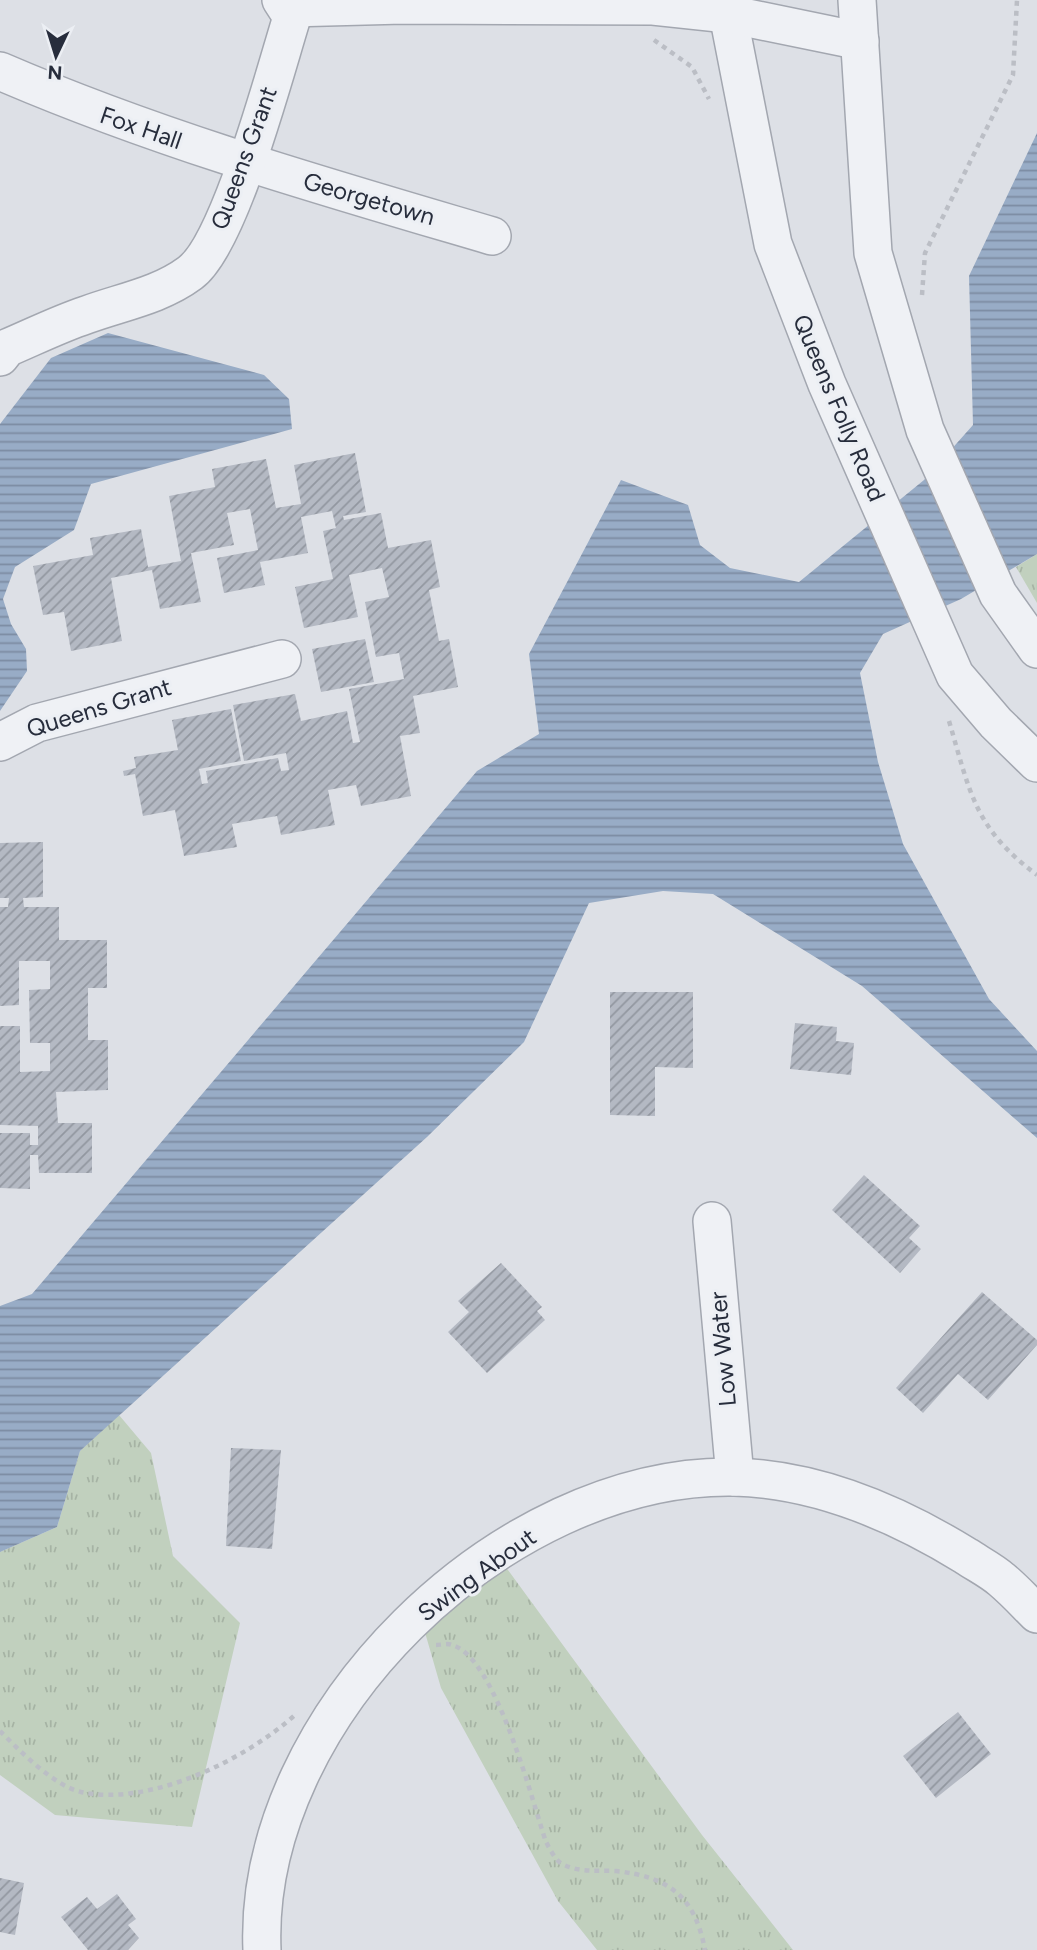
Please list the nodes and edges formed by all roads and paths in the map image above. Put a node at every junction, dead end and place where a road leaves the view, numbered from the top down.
1 (857, 0) edge
2 (1017, 0) edge
3 (285, 4) edge
4 (729, 7) edge
5 (860, 41) junction
6 (0, 71) edge
7 (245, 163) junction
8 (492, 236) dead end
9 (921, 308) dead end
10 (0, 357) edge
11 (1037, 649) edge
12 (282, 659) dead end
13 (946, 712) dead end
14 (0, 742) edge
15 (1037, 762) edge
16 (1037, 875) edge
17 (712, 1221) dead end
18 (735, 1477) junction
19 (1037, 1614) edge
20 (425, 1646) dead end
21 (298, 1711) dead end
22 (0, 1731) edge
23 (262, 1950) edge
24 (705, 1950) edge

1 - 5 street
2 - 9 path
3 - 4 street
3 - 7 street, Queens Grant
4 - 5 street
4 - 15 street, Queens Folly Road
5 - 11 street
6 - 7 street, Fox Hall
7 - 8 street, Georgetown
7 - 10 street, Queens Grant
12 - 14 street, Queens Grant
13 - 16 path
17 - 18 street, Low Water
18 - 19 street, Swing About
18 - 23 street, Swing About
20 - 24 path
21 - 22 path

